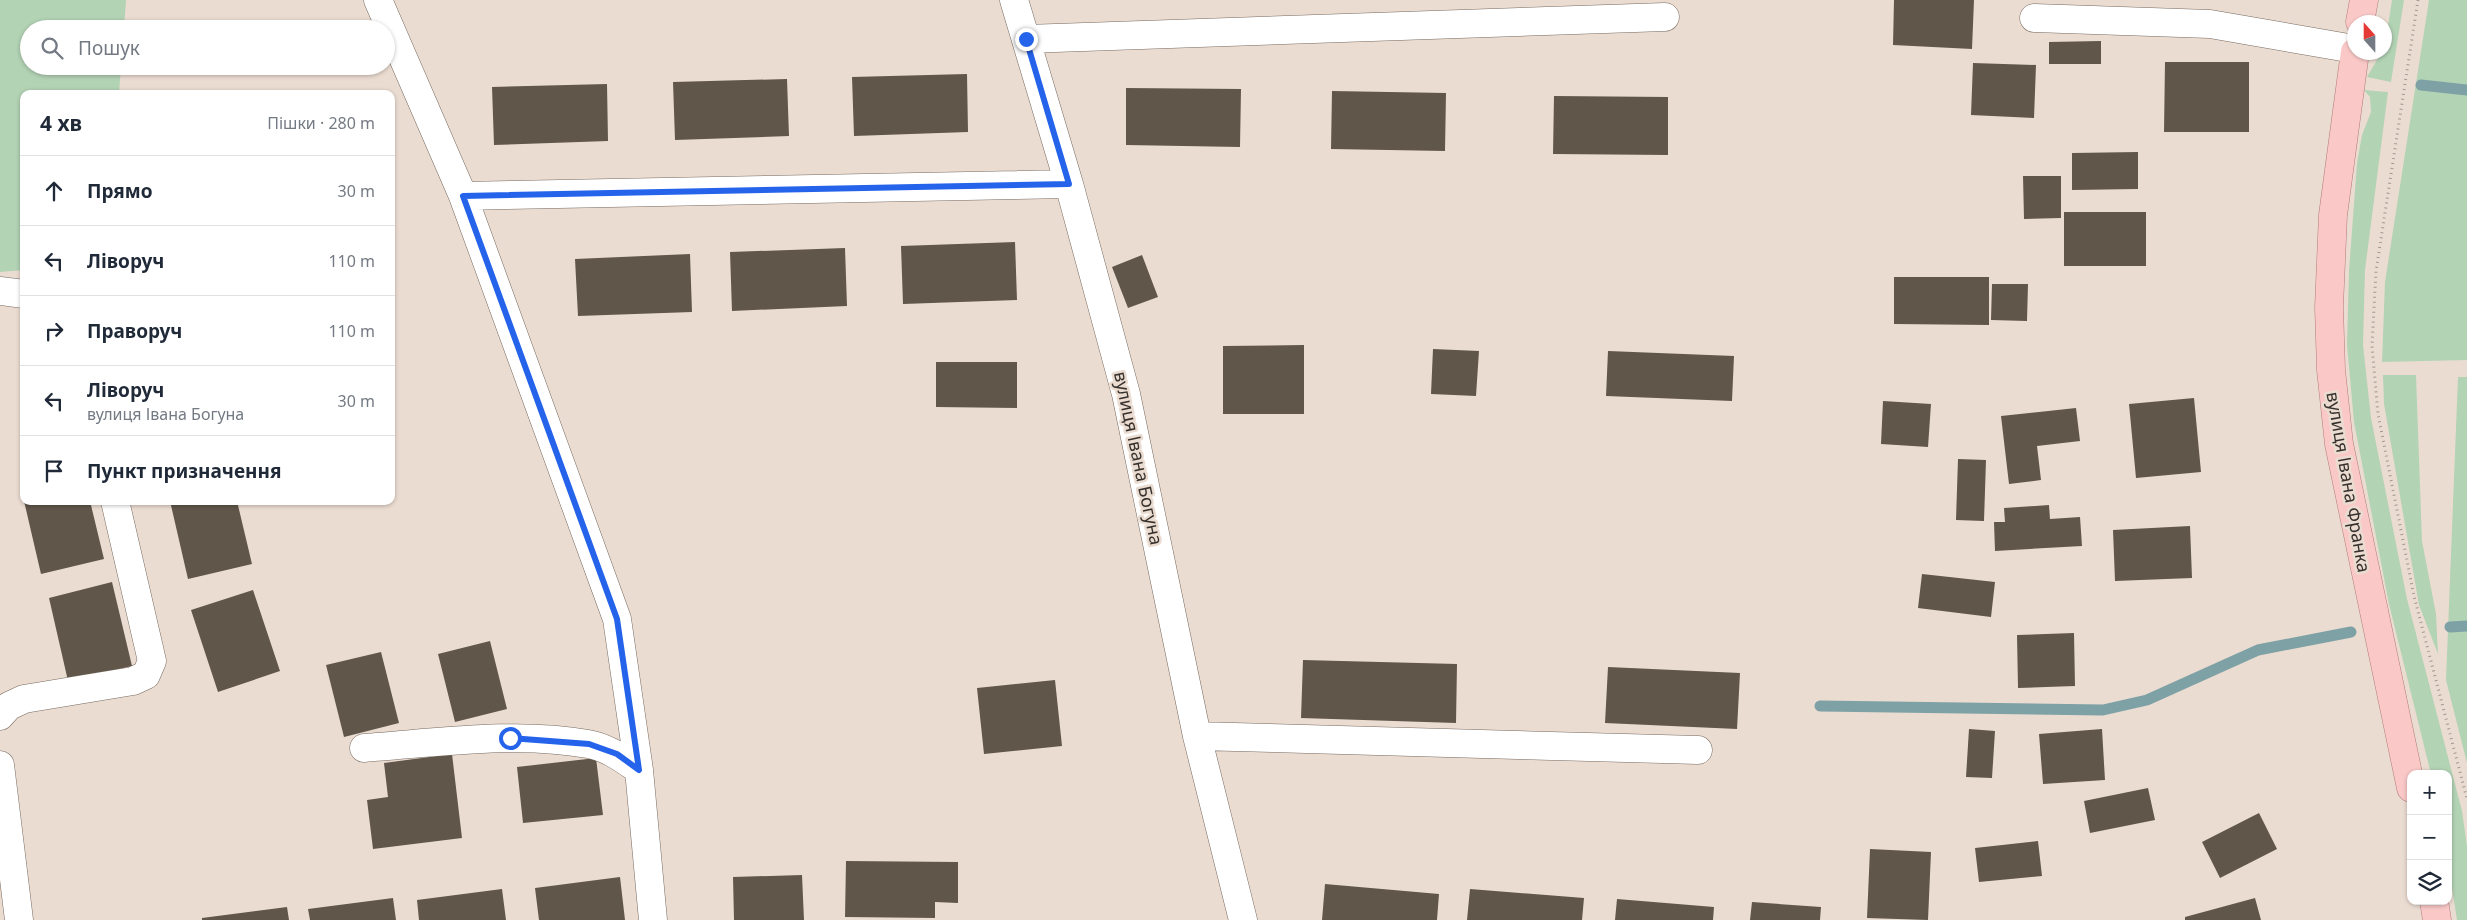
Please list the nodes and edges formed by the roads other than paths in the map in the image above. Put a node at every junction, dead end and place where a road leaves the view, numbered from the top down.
1 (378, 0) edge
2 (1014, 0) edge
3 (2364, 0) edge
4 (2361, 15) edge
5 (1664, 17) dead end
6 (2034, 18) dead end
7 (387, 20) edge
8 (395, 39) edge
9 (1026, 39) junction
10 (2347, 50) edge
11 (2354, 60) edge
12 (1069, 184) junction
13 (463, 196) junction
14 (0, 291) edge
15 (20, 294) edge
16 (116, 505) edge
17 (0, 716) edge
18 (1197, 736) junction
19 (364, 748) dead end
20 (1698, 750) dead end
21 (0, 765) edge
22 (639, 770) junction
23 (2407, 770) edge
24 (2435, 905) edge
25 (20, 920) edge
26 (653, 920) edge
27 (1244, 920) edge
28 (2437, 920) edge

1 - 7 street
2 - 9 street, вулиця Івана Богуна
3 - 4 main road
5 - 9 street
6 - 10 street
8 - 13 street
9 - 12 street, вулиця Івана Богуна
11 - 23 main road, вулиця Івана Франка
12 - 13 street
12 - 18 street, вулиця Івана Богуна
13 - 22 street
14 - 15 street
16 - 17 street
18 - 20 street
18 - 27 street, вулиця Івана Богуна
19 - 22 street
21 - 25 street
22 - 26 street
24 - 28 main road

